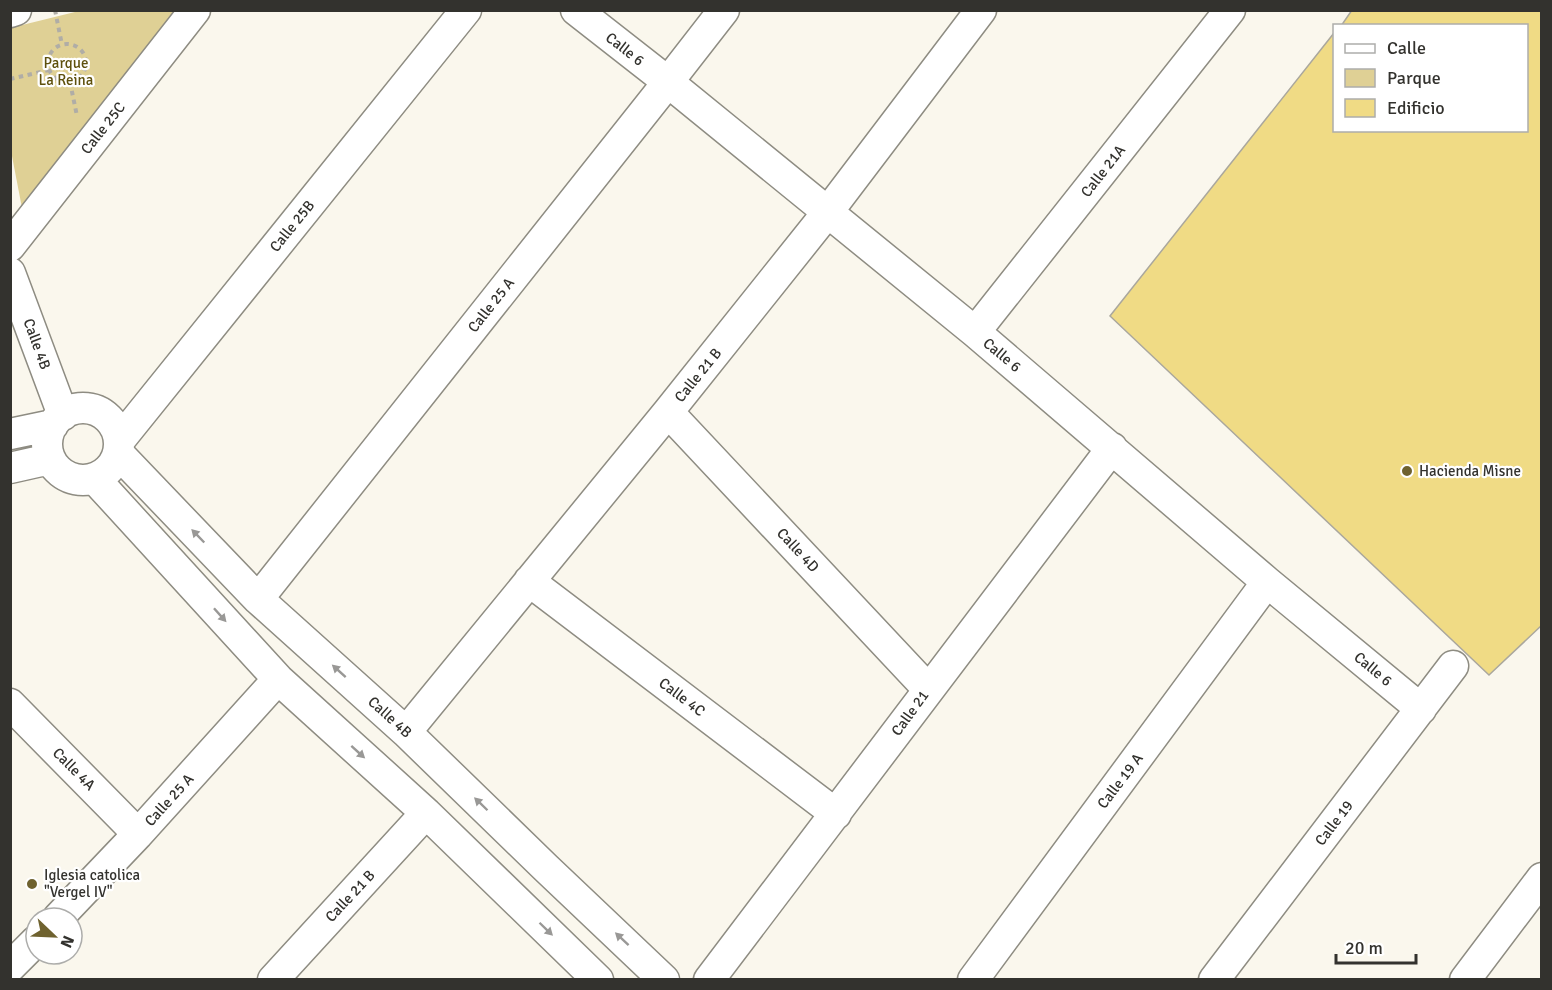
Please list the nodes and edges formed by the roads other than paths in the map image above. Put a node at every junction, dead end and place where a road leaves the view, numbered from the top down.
1 (16, 10) edge
2 (195, 10) edge
3 (466, 10) edge
4 (576, 10) edge
5 (724, 10) edge
6 (981, 10) edge
7 (1230, 10) edge
8 (10, 12) edge
9 (668, 82) junction
10 (827, 213) junction
11 (10, 246) edge
12 (10, 273) edge
13 (975, 332) junction
14 (668, 412) junction
15 (58, 420) junction
16 (10, 434) edge
17 (119, 447) junction
18 (1112, 448) junction
19 (50, 459) junction
20 (10, 468) edge
21 (95, 479) junction
22 (529, 581) junction
23 (1267, 582) junction
24 (258, 599) junction
25 (1453, 666) dead end
26 (278, 679) junction
27 (928, 689) junction
28 (10, 704) edge
29 (1421, 709) junction
30 (406, 732) junction
31 (426, 813) junction
32 (836, 814) junction
33 (138, 834) junction
34 (546, 868) junction
35 (1542, 878) edge
36 (516, 901) junction
37 (69, 906) edge
38 (24, 953) edge
39 (10, 968) edge
40 (273, 980) edge
41 (598, 980) edge
42 (664, 980) edge
43 (709, 980) edge
44 (973, 980) edge
45 (1214, 980) edge
46 (1465, 980) edge

1 - 8 street
2 - 11 street, Calle 25C
3 - 17 street, Calle 25B
4 - 9 street, Calle 6
5 - 9 street, Calle 25 A
6 - 10 street, Calle 21 B
7 - 13 street, Calle 21A
9 - 10 street, Calle 6
9 - 24 street, Calle 25 A
10 - 13 street, Calle 6
10 - 14 street, Calle 21 B
12 - 15 street, Calle 4B
13 - 18 street, Calle 6
14 - 22 street, Calle 21 B
14 - 27 street, Calle 4D
15 - 16 street
15 - 17 street
15 - 19 street
17 - 21 street
24 -> 17 street, Calle 4B
18 - 23 street, Calle 6
18 - 27 street, Calle 21
19 - 20 street
19 - 21 street
21 -> 26 street
22 - 30 street, Calle 21 B
22 - 32 street, Calle 4C
23 - 29 street, Calle 6
23 - 44 street, Calle 19 A
30 -> 24 street, Calle 4B
25 - 29 street, Calle 19
26 -> 31 street
26 - 33 street, Calle 25 A
27 - 32 street, Calle 21
28 - 33 street, Calle 4A
29 - 45 street, Calle 19
34 -> 30 street, Calle 4B
31 - 36 street
31 - 40 street, Calle 21 B
32 - 43 street, Calle 21
33 - 37 street, Calle 25 A
34 - 36 street
42 -> 34 street, Calle 4B
35 - 46 street
36 -> 41 street
38 - 39 street

